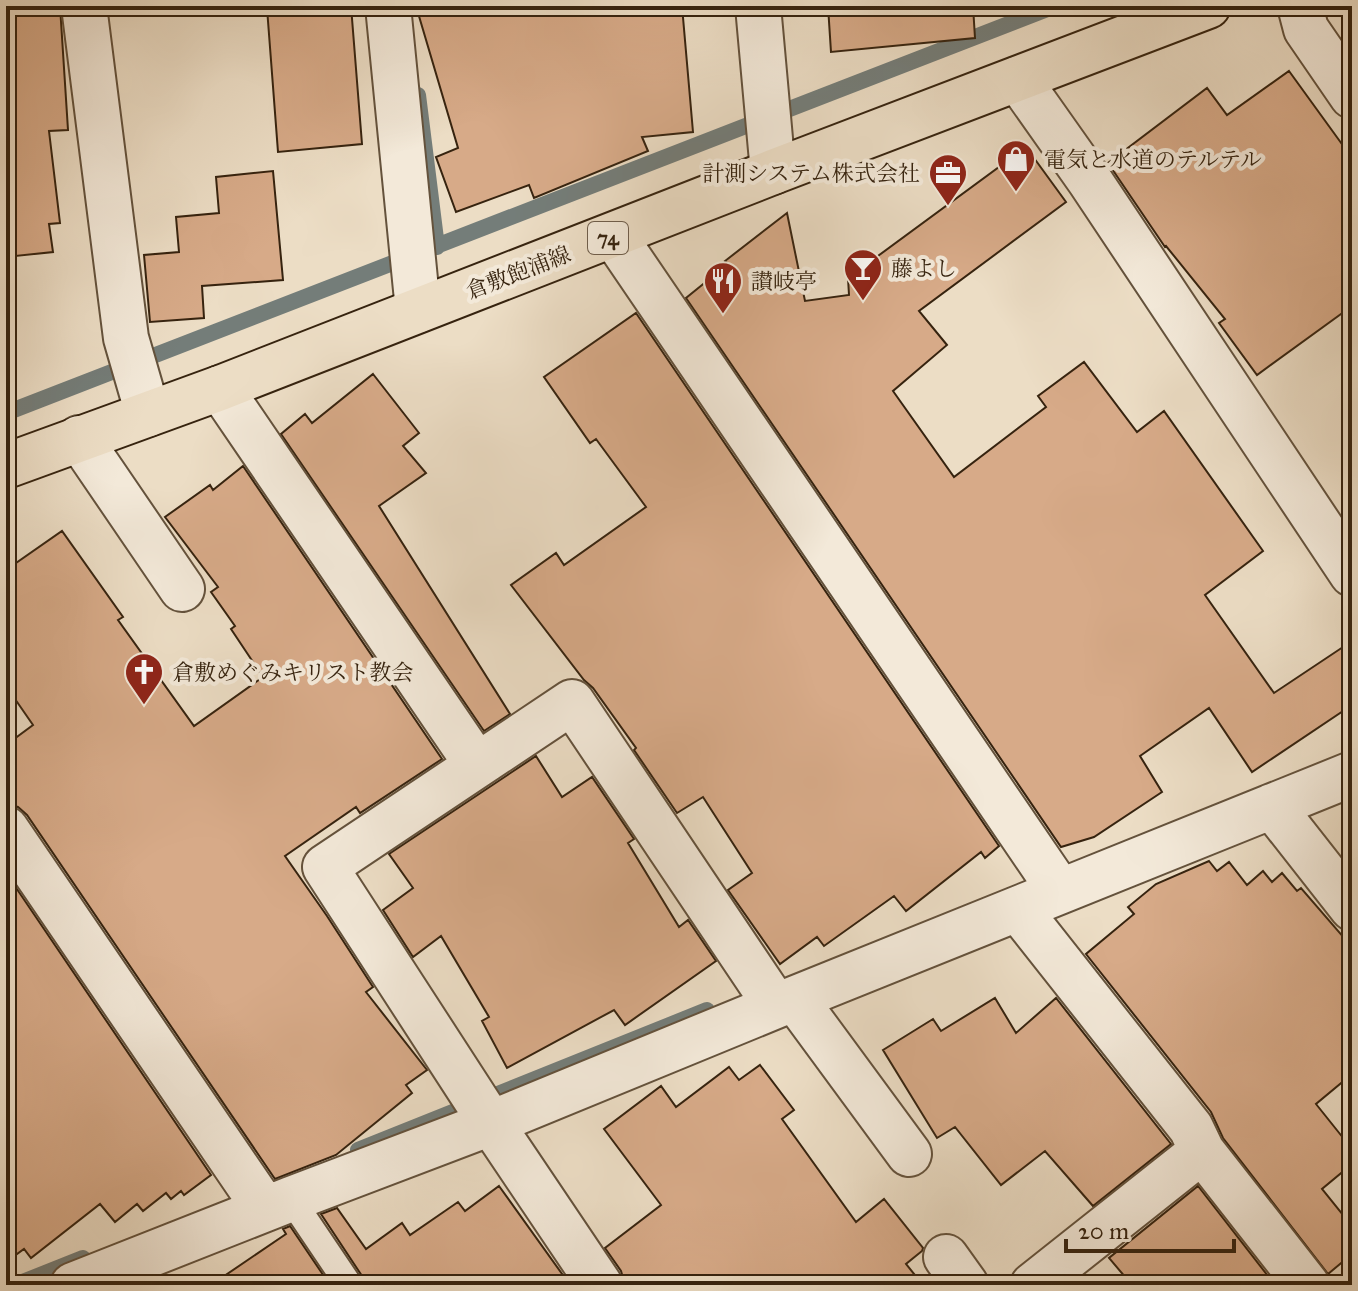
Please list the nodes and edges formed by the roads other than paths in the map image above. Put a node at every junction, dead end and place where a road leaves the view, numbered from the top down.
1 (84, 6) edge
2 (388, 6) edge
3 (758, 6) edge
4 (1300, 6) edge
5 (1187, 10) edge
6 (1018, 79) junction
7 (1352, 96) edge
8 (770, 134) junction
9 (614, 236) junction
10 (418, 310) junction
11 (138, 379) junction
12 (220, 388) junction
13 (79, 438) junction
14 (6, 466) edge
15 (1352, 574) edge
16 (182, 589) dead end
17 (477, 765) junction
18 (1352, 774) edge
19 (1272, 806) junction
20 (6, 829) edge
21 (1051, 879) junction
22 (1352, 908) edge
23 (1018, 909) junction
24 (774, 994) junction
25 (482, 1108) junction
26 (1202, 1151) junction
27 (909, 1154) dead end
28 (265, 1196) junction
29 (159, 1270) edge
30 (73, 1285) edge
31 (349, 1285) edge
32 (600, 1285) edge
33 (1033, 1285) edge
34 (1307, 1285) edge

1 - 11 street
2 - 10 street
3 - 8 street
4 - 7 street
5 - 6 main road, 倉敷飽浦線 / 74
6 - 8 main road, 倉敷飽浦線 / 74
6 - 15 street
8 - 9 main road, 倉敷飽浦線 / 74
9 - 10 main road, 倉敷飽浦線 / 74
9 - 21 street
10 - 12 main road, 倉敷飽浦線 / 74
11 - 12 main road, 倉敷飽浦線 / 74
11 - 13 main road, 倉敷飽浦線 / 74
12 - 17 street
13 - 14 main road, 倉敷飽浦線 / 74
13 - 16 street
17 - 24 street
17 - 25 street
18 - 19 street
19 - 21 street
19 - 22 street
20 - 28 street
21 - 23 street
23 - 24 street
23 - 26 street
24 - 25 street
24 - 27 street
25 - 28 street
25 - 32 street
26 - 33 street
26 - 34 street
28 - 29 street
28 - 31 lane
29 - 30 street

